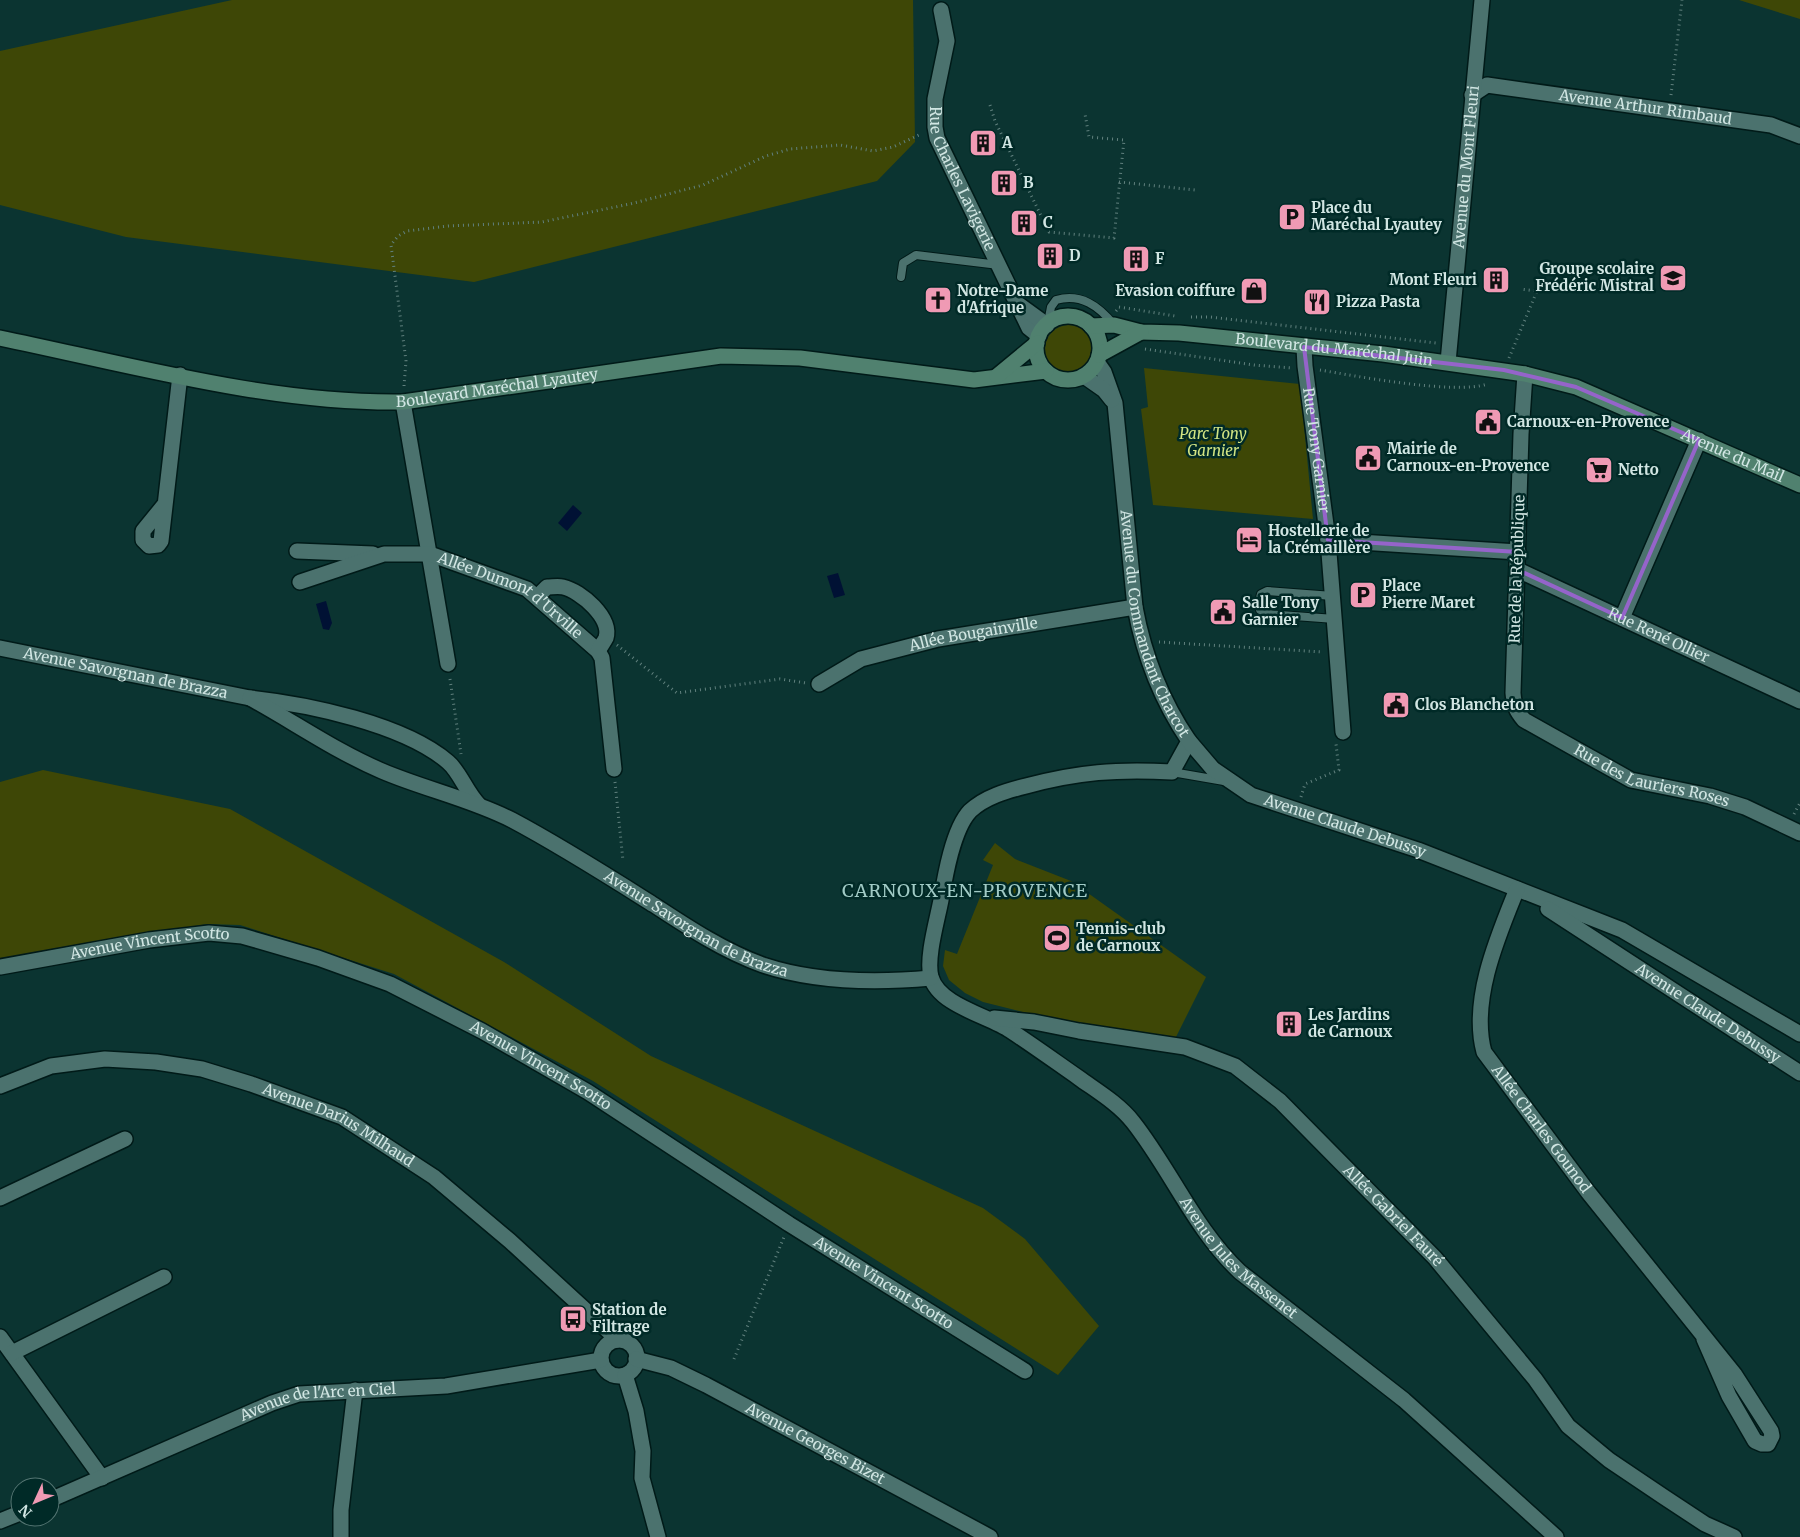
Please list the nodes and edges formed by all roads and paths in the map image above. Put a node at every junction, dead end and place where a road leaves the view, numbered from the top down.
1 (1482, 0) edge
2 (1682, 0) edge
3 (941, 10) dead end
4 (1475, 74) junction
5 (1487, 86) junction
6 (1472, 95) junction
7 (990, 105) dead end
8 (1669, 111) junction
9 (1085, 114) dead end
10 (935, 127) junction
11 (1800, 136) edge
12 (1120, 182) junction
13 (1195, 190) dead end
14 (999, 265) junction
15 (900, 277) dead end
16 (1520, 289) dead end
17 (1114, 325) junction
18 (1091, 326) junction
19 (1043, 332) junction
20 (1141, 332) junction
21 (0, 338) edge
22 (1304, 347) junction
23 (1098, 359) junction
24 (1448, 362) junction
25 (1504, 370) junction
26 (1046, 371) junction
27 (1525, 374) junction
28 (180, 375) junction
29 (997, 376) junction
30 (1084, 376) junction
31 (403, 402) junction
32 (1115, 403) junction
33 (1699, 440) junction
34 (1800, 485) edge
35 (164, 504) dead end
36 (1328, 540) junction
37 (297, 551) dead end
38 (1518, 552) junction
39 (384, 554) junction
40 (430, 554) junction
41 (1518, 570) junction
42 (300, 582) dead end
43 (1333, 596) junction
44 (537, 597) junction
45 (1136, 607) junction
46 (1622, 618) junction
47 (1335, 619) junction
48 (606, 637) junction
49 (1142, 640) junction
50 (0, 648) edge
51 (598, 652) junction
52 (1338, 653) junction
53 (448, 668) joint
54 (819, 684) joint
55 (250, 698) junction
56 (1800, 701) edge
57 (1514, 705) joint
58 (1343, 732) joint
59 (1189, 741) junction
60 (614, 769) joint
61 (1172, 772) junction
62 (457, 774) junction
63 (1230, 782) junction
64 (480, 806) junction
65 (1296, 810) junction
66 (1800, 833) edge
67 (623, 862) dead end
68 (1517, 889) junction
69 (1622, 930) junction
70 (1617, 952) junction
71 (0, 967) edge
72 (931, 978) junction
73 (985, 1017) junction
74 (1800, 1034) edge
75 (1800, 1073) edge
76 (0, 1086) edge
77 (125, 1139) dead end
78 (0, 1198) edge
79 (789, 1224) junction
80 (164, 1277) dead end
81 (0, 1337) edge
82 (1704, 1339) junction
83 (618, 1340) junction
84 (12, 1353) junction
85 (636, 1359) junction
86 (734, 1359) dead end
87 (601, 1360) junction
88 (1025, 1372) dead end
89 (625, 1375) junction
90 (355, 1390) junction
91 (102, 1478) junction
92 (60, 1496) edge
93 (341, 1537) edge
94 (658, 1537) edge
95 (990, 1537) edge
96 (1556, 1537) edge
97 (1734, 1537) edge

1 - 4 street, Avenue du Mont Fleuri
2 - 8 path
3 - 10 street, Rue Charles Lavigerie
4 - 5 street
4 - 6 street, Avenue du Mont Fleuri
5 - 6 street
5 - 8 street, Avenue Arthur Rimbaud
6 - 24 street, Avenue du Mont Fleuri
7 - 12 path
8 - 11 street, Avenue Arthur Rimbaud
9 - 12 path
10 - 14 street, Rue Charles Lavigerie
10 - 31 path
12 - 13 path
14 - 15 lane
14 - 19 street, Rue Charles Lavigerie
16 - 25 path
17 - 18 main road, Boulevard du Maréchal Juin
17 - 19 lane
17 - 20 main road, Boulevard du Maréchal Juin
18 - 19 main road
18 - 23 main road
19 - 26 main road
19 - 29 main road
20 - 22 main road, Boulevard du Maréchal Juin
20 - 23 main road
21 - 28 main road, Boulevard Maréchal Lyautey
22 - 24 main road, Boulevard du Maréchal Juin
22 - 36 street, Rue Tony Garnier
23 - 30 main road
23 - 32 street, Avenue du Commandant Charcot
24 - 25 main road, Boulevard du Maréchal Juin
25 - 27 main road, Boulevard du Maréchal Juin
26 - 29 main road, Boulevard Maréchal Lyautey
26 - 30 main road
27 - 33 main road, Avenue du Mail
27 - 38 street, Rue de la République
28 - 31 main road, Boulevard Maréchal Lyautey
28 - 35 street
29 - 31 main road, Boulevard Maréchal Lyautey
30 - 32 street
31 - 40 street
32 - 45 street, Avenue du Commandant Charcot
33 - 34 main road, Avenue du Mail
33 - 46 street
36 - 38 street
36 - 43 street, Rue Tony Garnier
37 - 39 street
38 - 41 street, Rue de la République
39 - 40 street, Allée Dumont d'Urville
39 - 42 street, Allée Dumont d'Urville
40 - 44 street, Allée Dumont d'Urville
40 - 53 street
41 - 46 street, Rue René Ollier
41 - 57 street, Rue de la République
43 - 47 street, Rue Tony Garnier
43 - 47 lane
44 - 48 street
44 - 51 street, Allée Dumont d'Urville
45 - 49 street, Avenue du Commandant Charcot
45 - 54 street, Allée Bougainville
46 - 56 street, Rue René Ollier
47 - 52 street, Rue Tony Garnier
48 - 51 street
48 - 54 path
49 - 52 path
49 - 59 street, Avenue du Commandant Charcot
50 - 55 street, Avenue Savorgnan de Brazza
51 - 60 street, Allée Dumont d'Urville
52 - 58 street, Rue Tony Garnier
53 - 62 path
55 - 62 street, Avenue Savorgnan de Brazza
55 - 64 street, Avenue Savorgnan de Brazza
57 - 66 street, Rue des Lauriers Roses
58 - 65 path
59 - 61 street, Avenue du Commandant Charcot
59 - 63 street, Avenue Claude Debussy
60 - 67 path
61 - 63 lane
61 - 72 street
62 - 64 street, Avenue Savorgnan de Brazza
63 - 65 street, Avenue Claude Debussy
64 - 72 street, Avenue Savorgnan de Brazza
65 - 68 street, Avenue Claude Debussy
68 - 69 street, Avenue Claude Debussy
68 - 70 street, Avenue Claude Debussy
68 - 82 street, Allée Charles Gounod
69 - 70 street
69 - 74 street, Avenue Claude Debussy
70 - 75 street, Avenue Claude Debussy
71 - 79 street, Avenue Vincent Scotto
72 - 73 street, Avenue Jules Massenet
73 - 96 street, Avenue Jules Massenet
73 - 97 street, Allée Gabriel Fauré
76 - 83 street, Avenue Darius Milhaud
77 - 78 street
79 - 86 path
79 - 88 street, Avenue Vincent Scotto
80 - 84 street
81 - 84 street
82 - 82 street, Allée Charles Gounod
83 - 85 street
83 - 87 street
84 - 91 street
85 - 89 street
85 - 95 street, Avenue Georges Bizet
87 - 89 street
87 - 90 street, Avenue de l'Arc en Ciel
89 - 94 street
90 - 91 street, Avenue de l'Arc en Ciel
90 - 93 street
91 - 92 street, Avenue de l'Arc en Ciel

